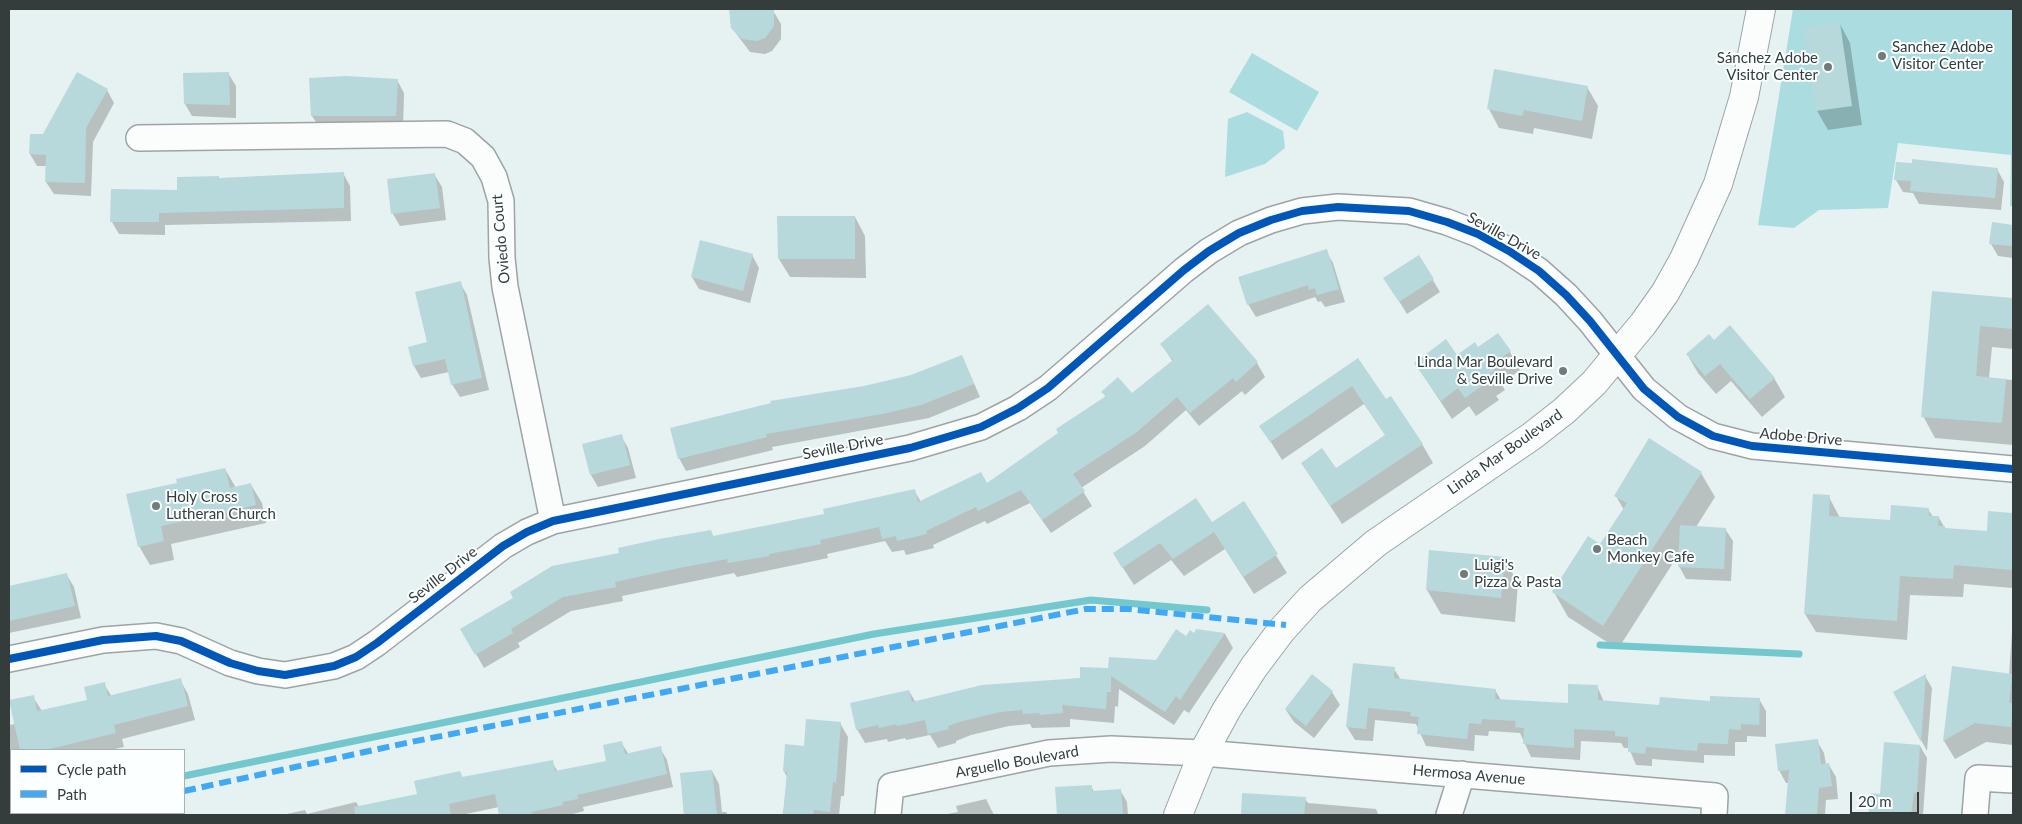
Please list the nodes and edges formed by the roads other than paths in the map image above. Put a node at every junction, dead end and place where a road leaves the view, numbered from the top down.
1 (1761, 9) edge
2 (139, 138) dead end
3 (1618, 355) junction
4 (2013, 469) edge
5 (553, 521) junction
6 (9, 659) edge
7 (1203, 753) junction
8 (1462, 774) junction
9 (2013, 780) edge
10 (888, 815) edge
11 (1178, 815) edge
12 (1449, 815) edge
13 (1714, 815) edge
14 (1975, 815) edge

1 - 3 street, Linda Mar Boulevard
2 - 5 street, Oviedo Court
3 - 4 street, Adobe Drive
3 - 5 street, Seville Drive
3 - 7 street, Linda Mar Boulevard
5 - 6 street, Seville Drive
7 - 8 street, Hermosa Avenue
7 - 10 street, Arguello Boulevard
7 - 11 street, Linda Mar Boulevard
8 - 12 street
8 - 13 street, Hermosa Avenue
9 - 14 street

